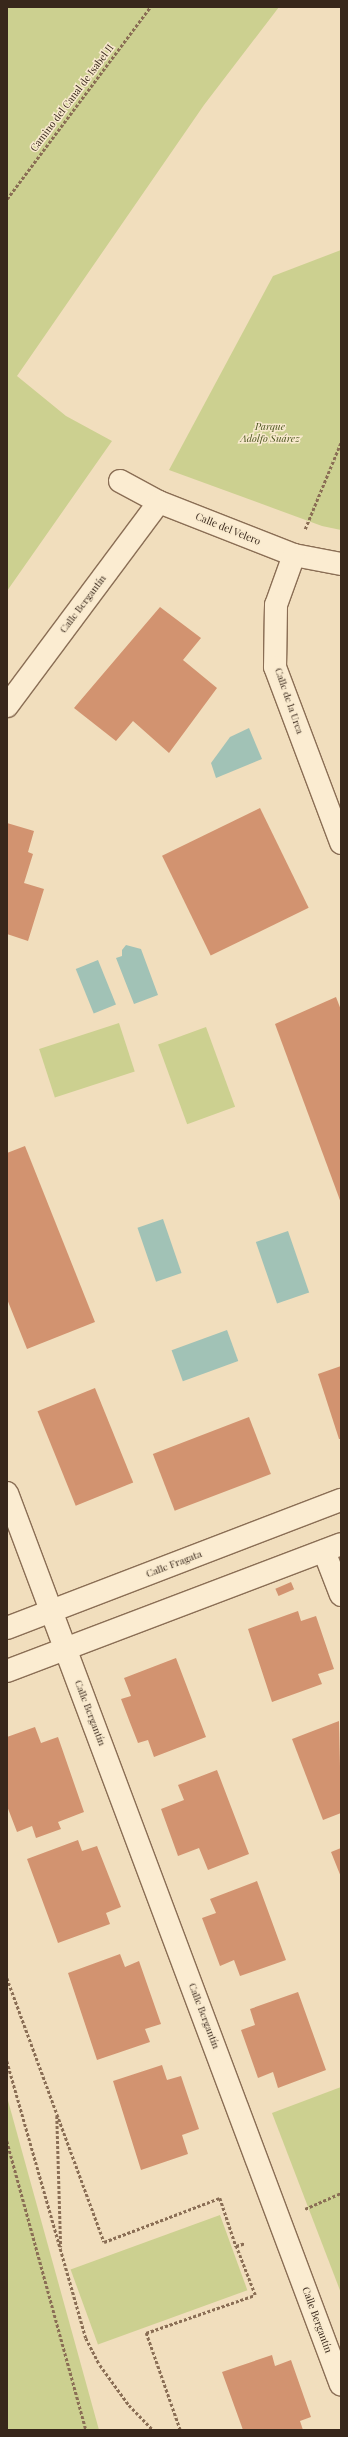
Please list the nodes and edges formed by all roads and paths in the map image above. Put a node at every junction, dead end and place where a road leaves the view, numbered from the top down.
1 (150, 7) edge
2 (7, 199) edge
3 (341, 442) edge
4 (120, 481) dead end
5 (159, 502) junction
6 (294, 555) junction
7 (341, 564) edge
8 (7, 706) edge
9 (341, 843) edge
10 (7, 1494) edge
11 (341, 1500) edge
12 (333, 1548) edge
13 (341, 1595) edge
14 (51, 1611) junction
15 (7, 1628) edge
16 (66, 1649) junction
17 (7, 1671) edge
18 (7, 1978) edge
19 (7, 2061) edge
20 (57, 2114) junction
21 (7, 2141) edge
22 (341, 2194) edge
23 (304, 2209) dead end
24 (245, 2243) dead end
25 (236, 2246) junction
26 (61, 2253) junction
27 (341, 2385) edge
28 (86, 2430) edge
29 (152, 2430) edge
30 (180, 2430) edge

1 - 2 path, Camino del Canal de Isabel II
3 - 6 path
4 - 5 street, Calle del Velero
5 - 6 street, Calle del Velero
5 - 8 street, Calle Bergantín
6 - 7 street, Calle del Velero
6 - 9 street, Calle de la Urca
10 - 14 street
11 - 14 street, Calle Fragata
12 - 13 street
12 - 16 street
14 - 15 street, Calle Fragata
14 - 16 street, Calle Bergantín
16 - 17 street
16 - 27 street, Calle Bergantín
18 - 20 path
19 - 26 path
20 - 25 path
20 - 26 path
21 - 28 path
22 - 23 path
24 - 25 path
25 - 30 path
26 - 29 path

